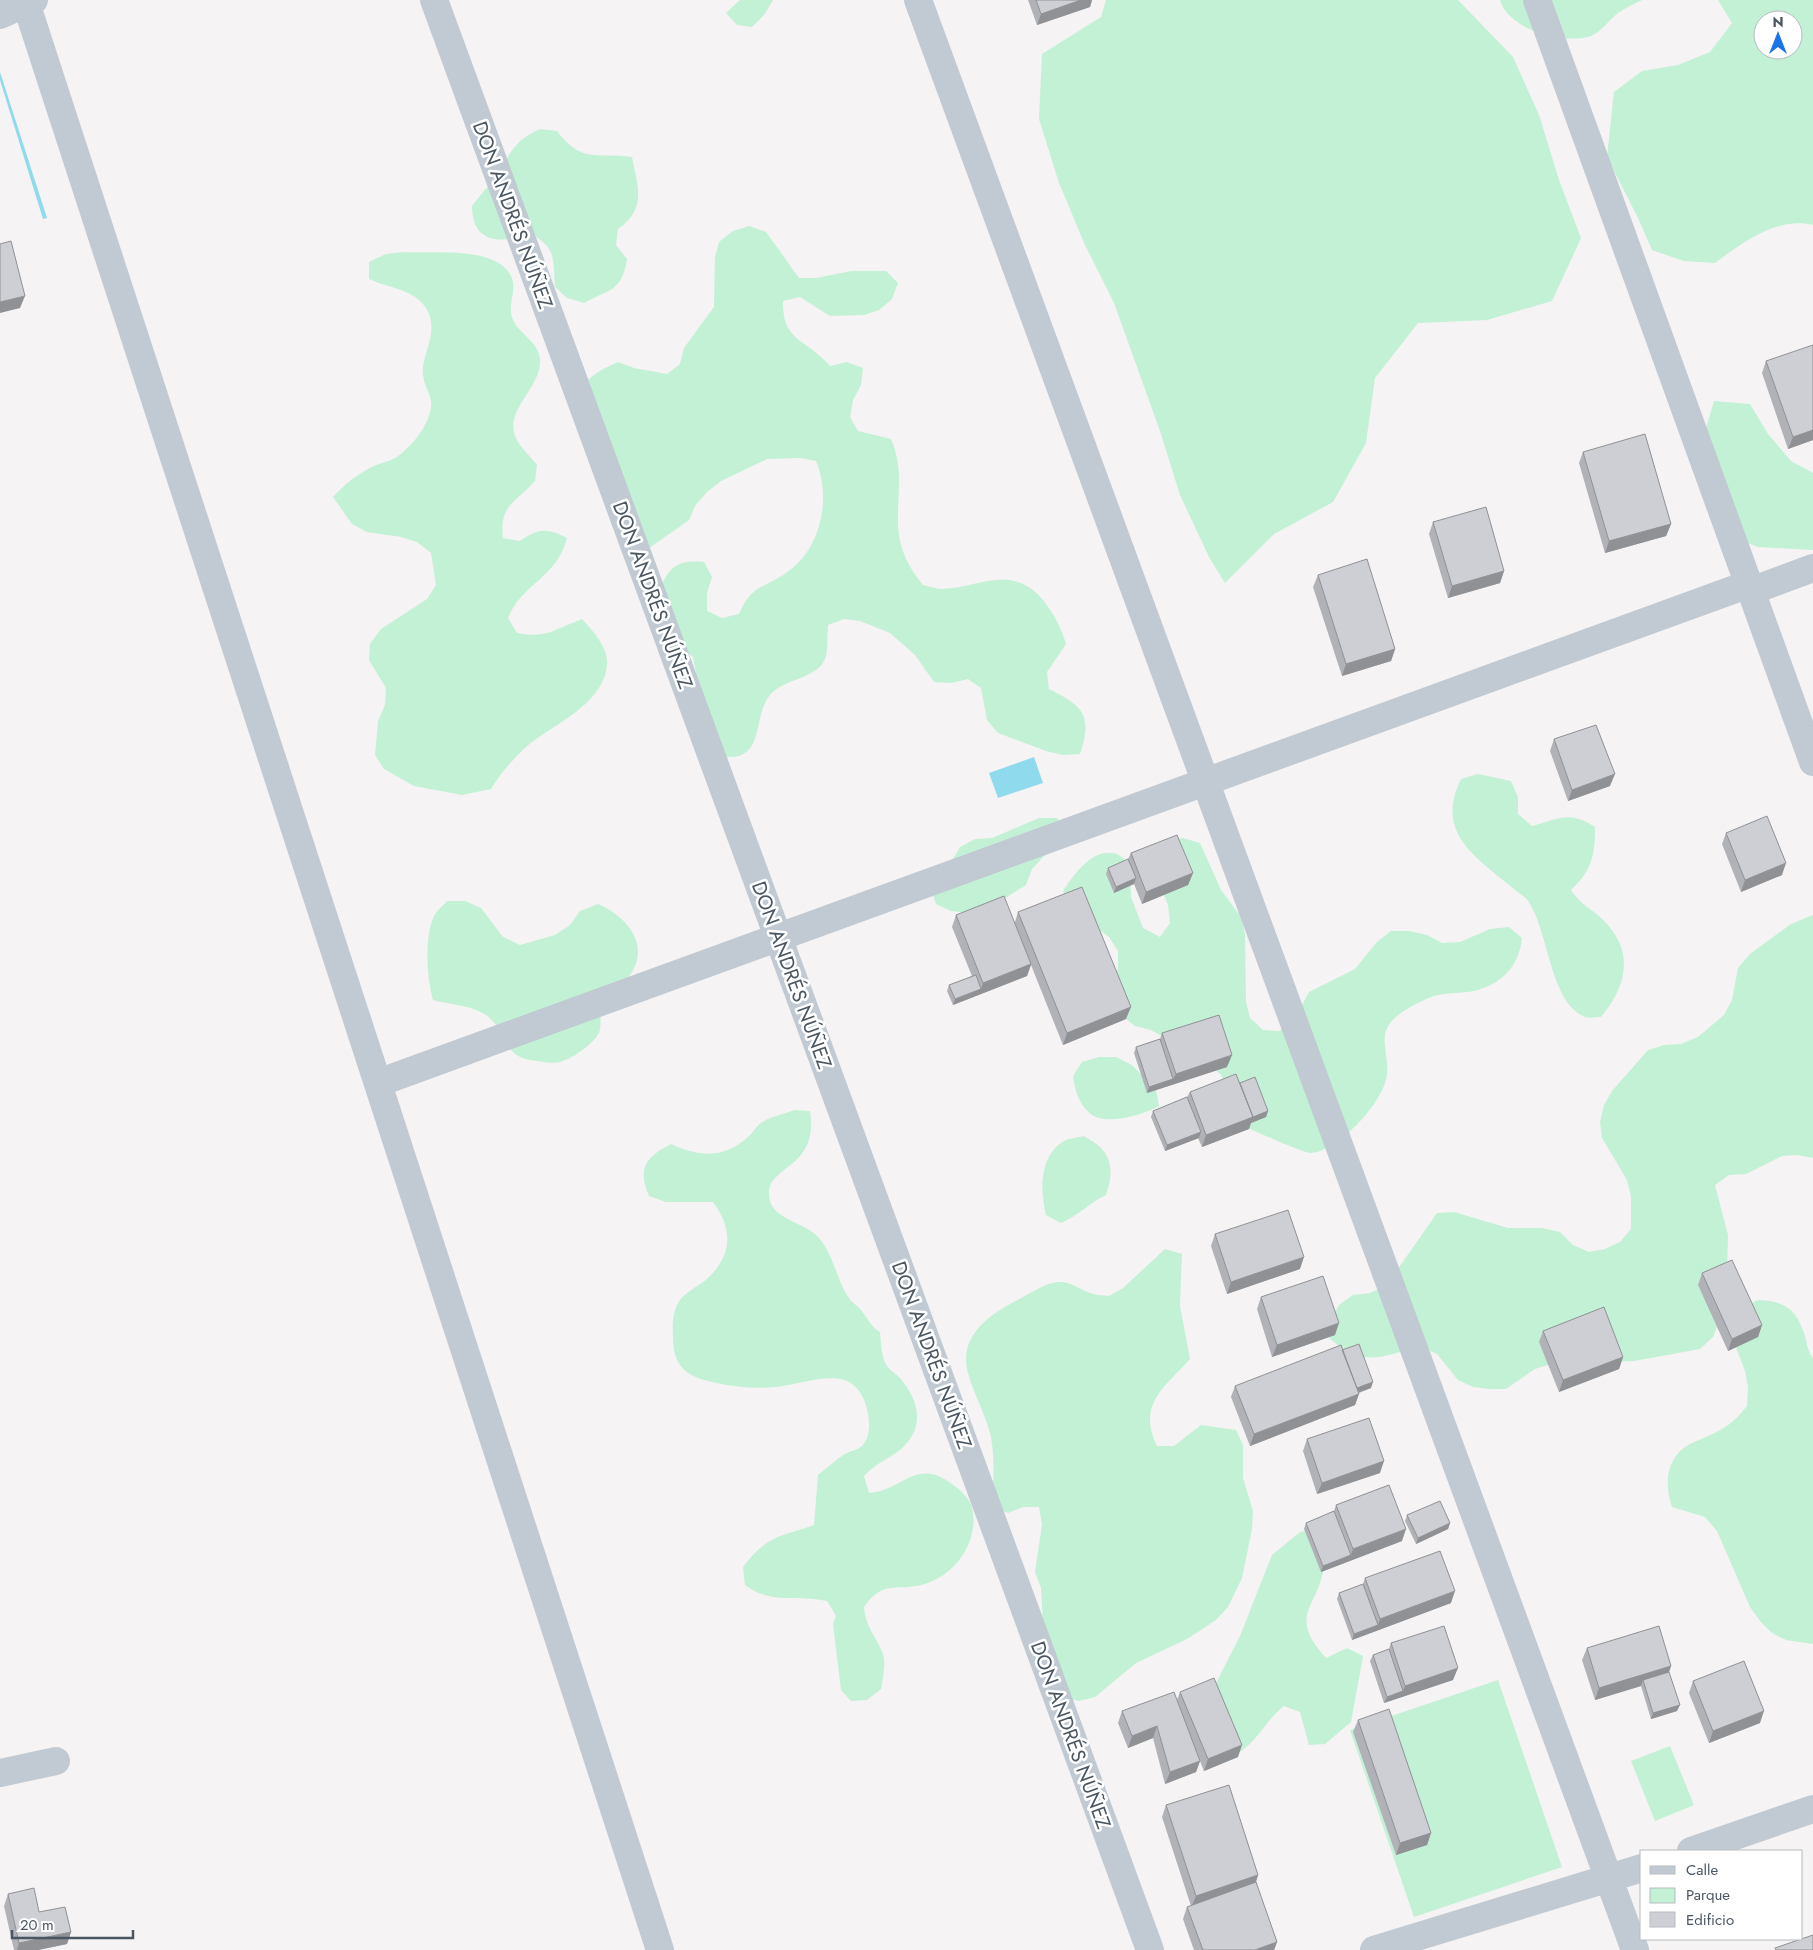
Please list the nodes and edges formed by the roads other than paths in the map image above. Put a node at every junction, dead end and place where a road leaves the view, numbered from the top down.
1 (434, 0) edge
2 (918, 0) edge
3 (1536, 0) edge
4 (14, 6) edge
5 (1813, 568) edge
6 (1750, 588) junction
7 (1813, 762) edge
8 (1205, 781) junction
9 (778, 937) junction
10 (378, 1083) junction
11 (56, 1761) dead end
12 (0, 1773) edge
13 (1813, 1809) edge
14 (1694, 1850) edge
15 (1640, 1869) edge
16 (1609, 1880) junction
17 (660, 1950) edge
18 (1150, 1950) edge
19 (1374, 1950) edge
20 (1634, 1950) edge

1 - 9 street, DON ANDRÉS NÚÑEZ
2 - 8 street
3 - 6 street
4 - 10 street
5 - 6 street
6 - 7 street
6 - 8 street
8 - 9 street
8 - 16 street
9 - 10 street
9 - 18 street, DON ANDRÉS NÚÑEZ
10 - 17 street
11 - 12 street
13 - 14 street
15 - 16 street
16 - 19 street
16 - 20 street

